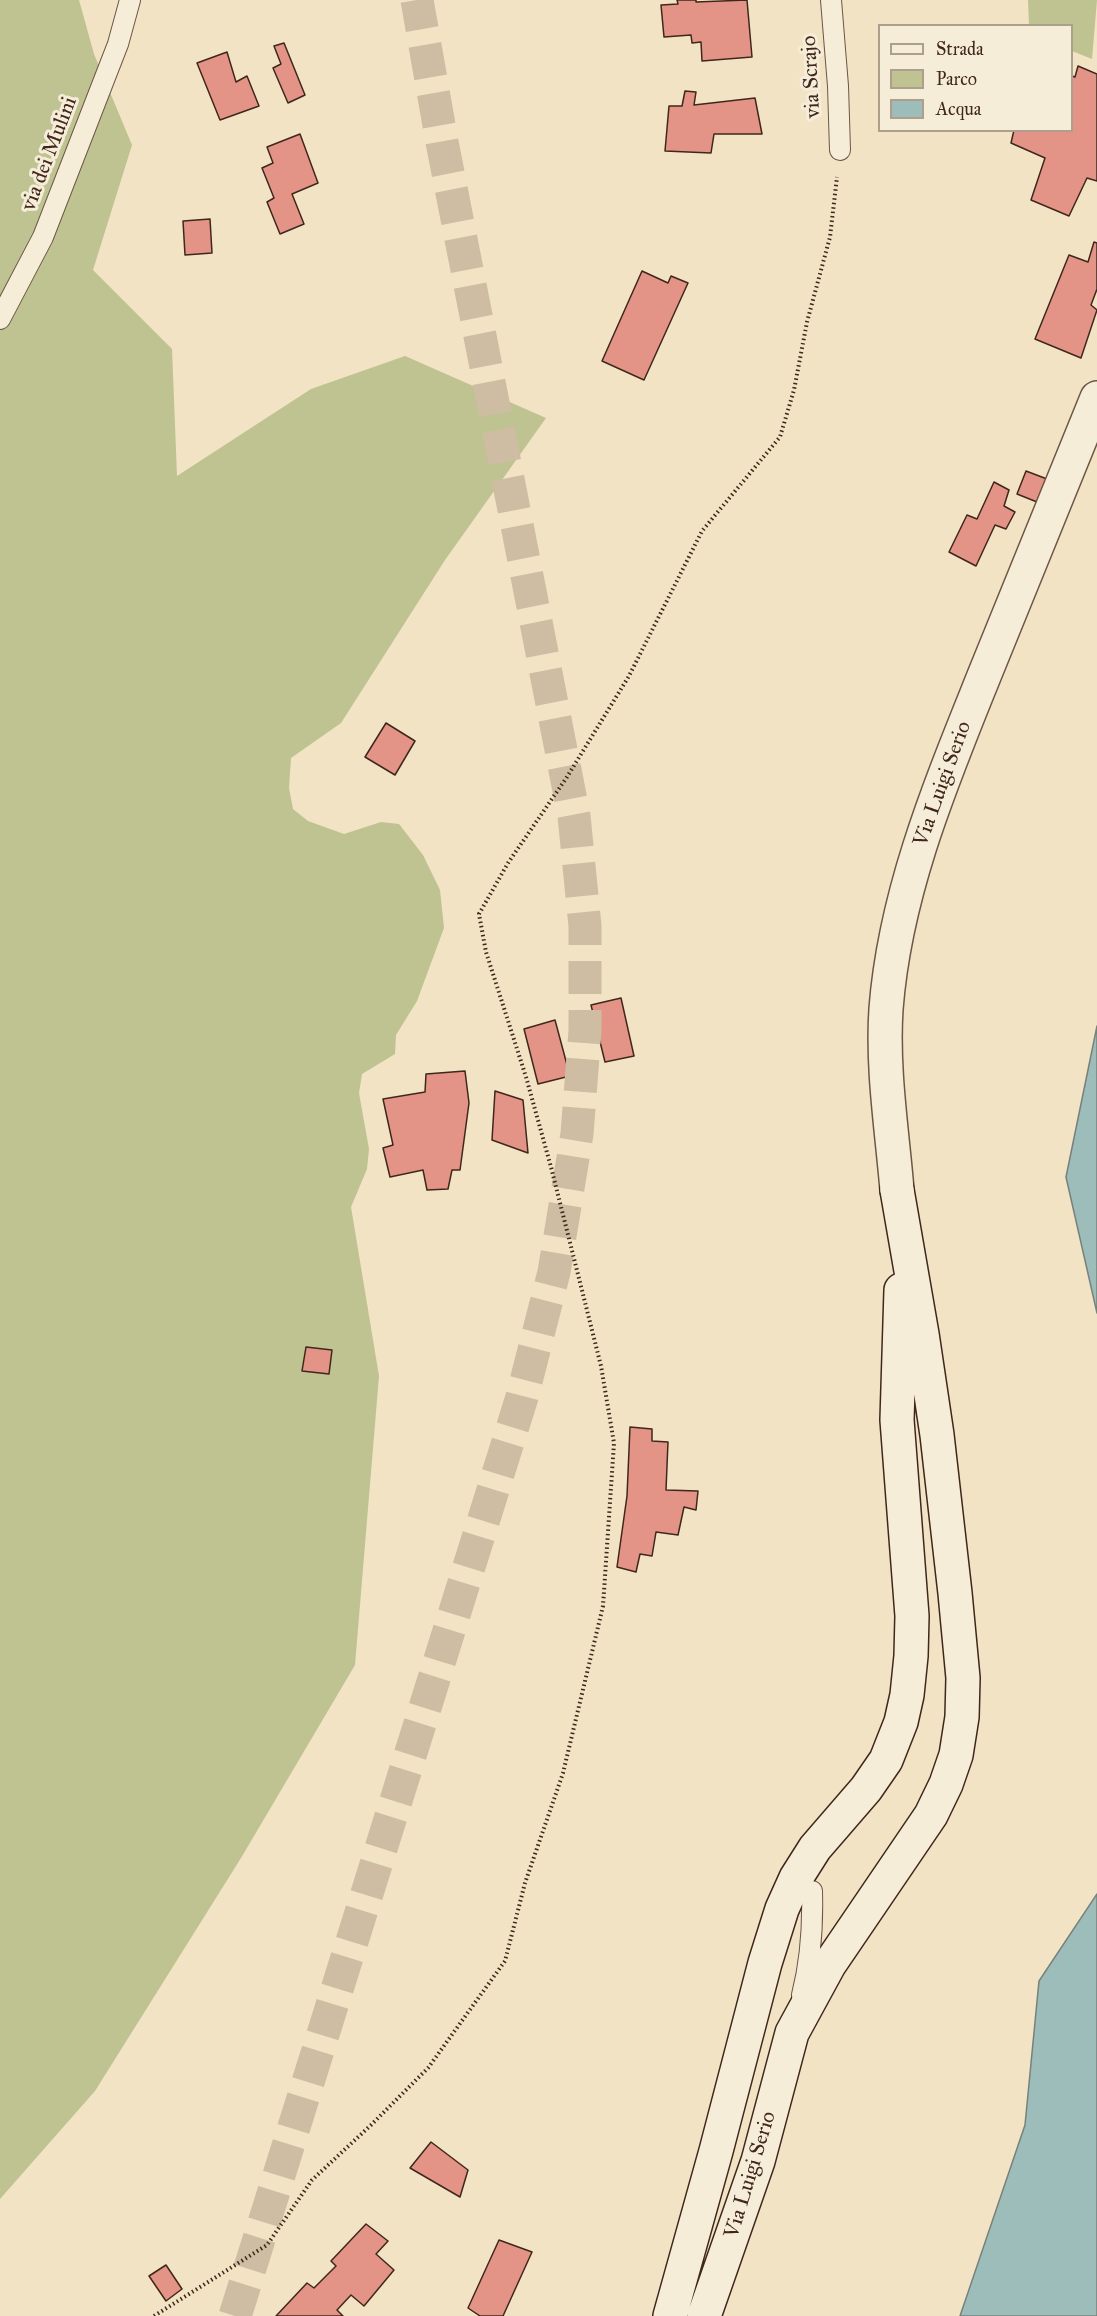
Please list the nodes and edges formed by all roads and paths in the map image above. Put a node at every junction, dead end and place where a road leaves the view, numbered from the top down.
1 (130, 0) edge
2 (831, 0) edge
3 (840, 150) joint
4 (0, 319) edge
5 (1097, 398) edge
6 (897, 1190) junction
7 (812, 1891) dead end
8 (792, 2032) junction
9 (154, 2316) edge
10 (670, 2316) edge
11 (704, 2316) edge

1 - 4 lane, via dei Mulini
2 - 3 lane, via Scrajo
3 - 9 path
5 - 6 main road, Via Luigi Serio
6 - 8 main road, Via Luigi Serio
6 - 10 main road
7 - 8 lane
8 - 11 main road, Via Luigi Serio

